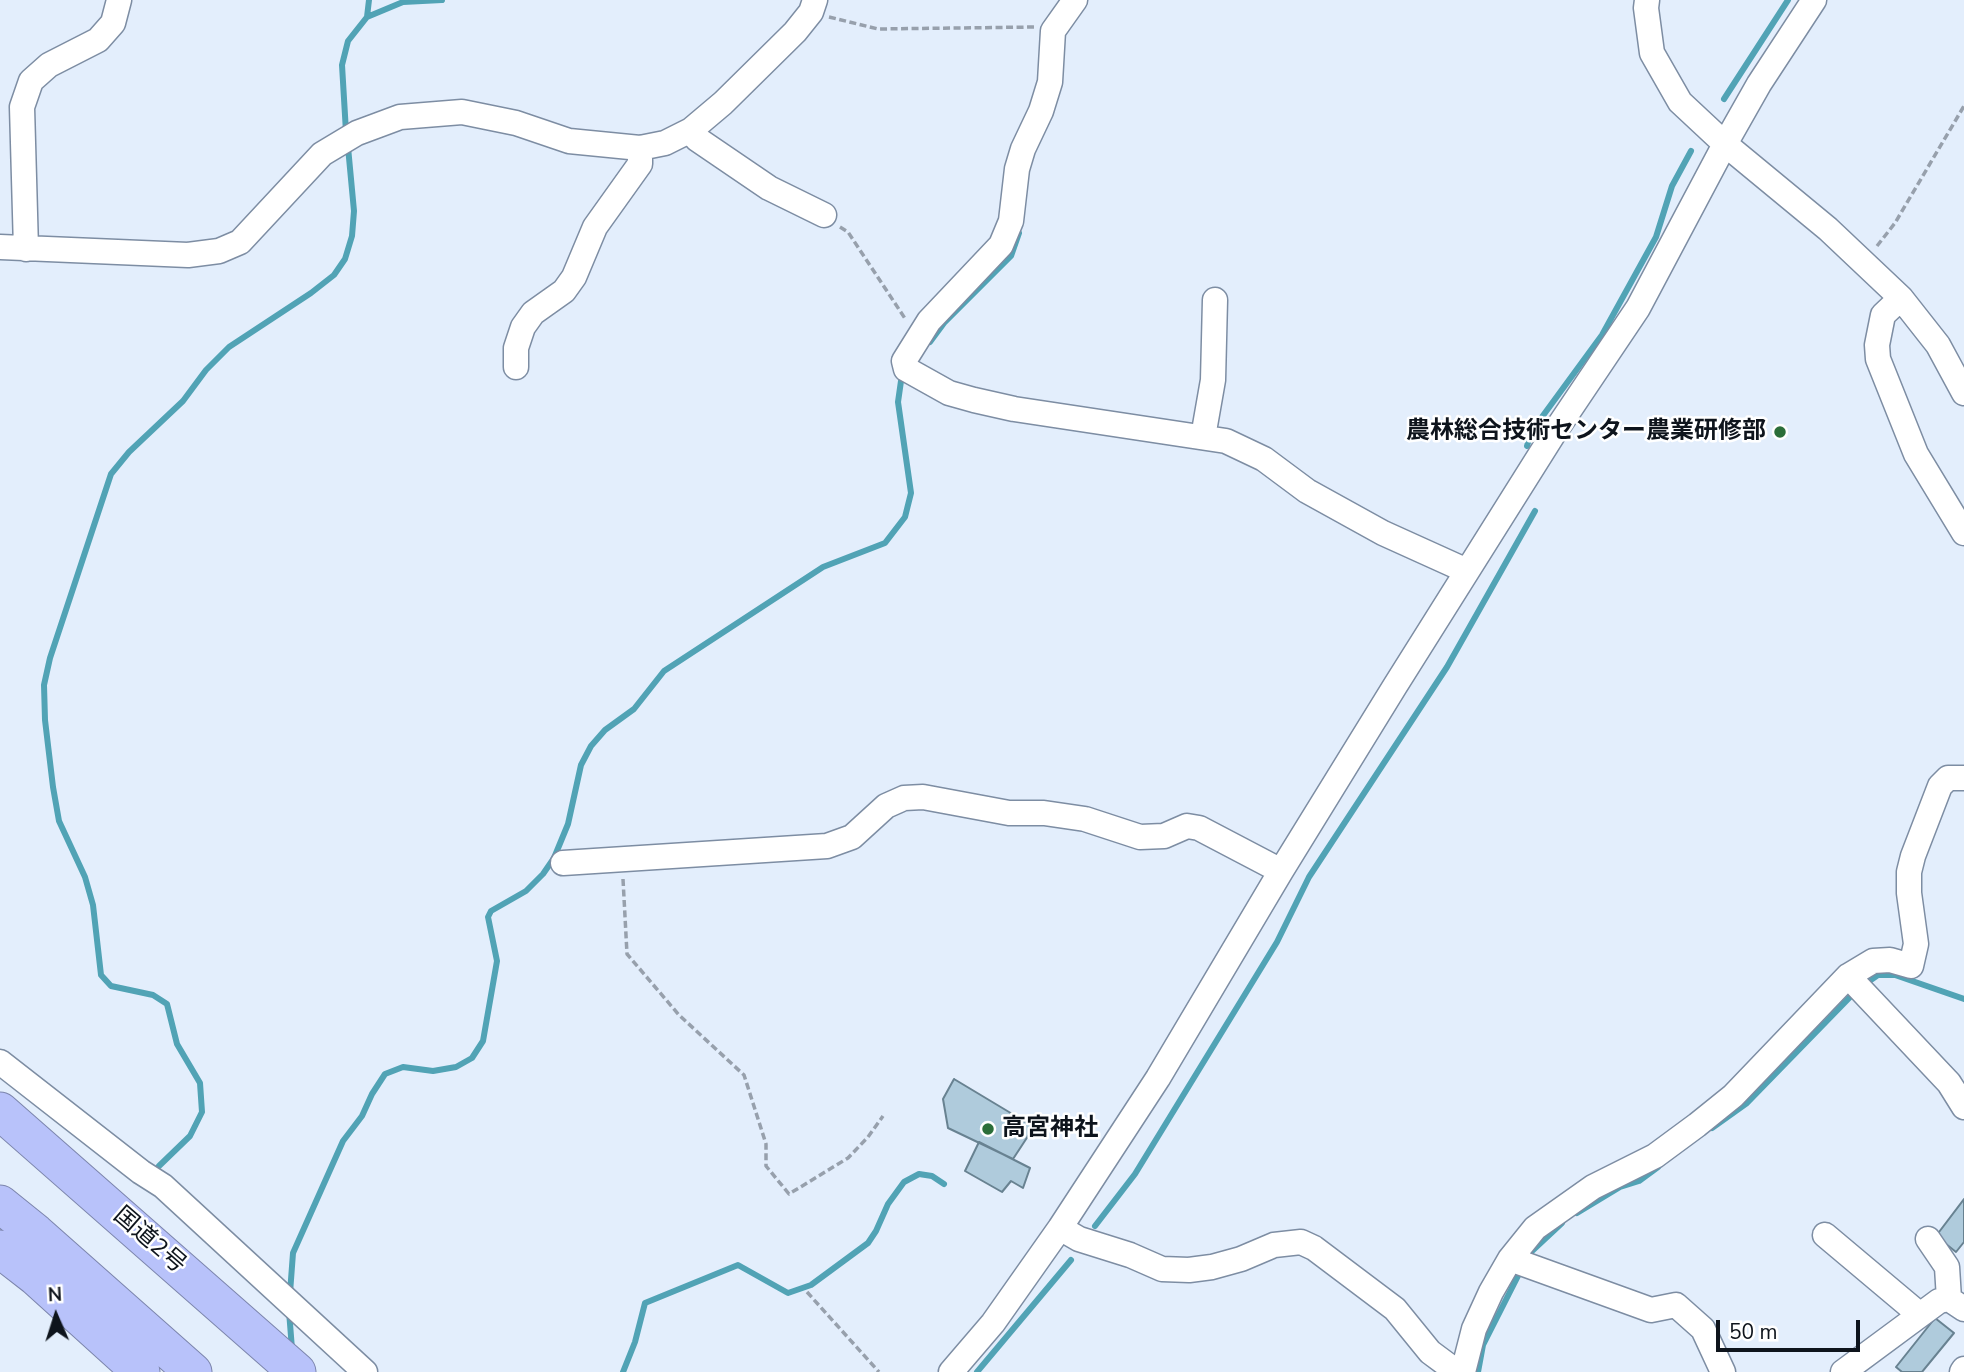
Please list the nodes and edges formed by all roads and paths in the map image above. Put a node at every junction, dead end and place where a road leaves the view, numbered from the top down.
1 (119, 0) edge
2 (1075, 0) edge
3 (1647, 0) edge
4 (1814, 0) edge
5 (813, 6) edge
6 (1053, 31) junction
7 (1964, 106) edge
8 (691, 131) junction
9 (1725, 144) junction
10 (640, 148) junction
11 (824, 215) joint
12 (0, 247) edge
13 (26, 249) junction
14 (1865, 262) junction
15 (1901, 298) junction
16 (1215, 300) dead end
17 (918, 337) junction
18 (516, 368) dead end
19 (1964, 393) edge
20 (1203, 437) junction
21 (1964, 533) edge
22 (1467, 571) junction
23 (1964, 778) edge
24 (622, 860) junction
25 (563, 863) dead end
26 (1281, 871) junction
27 (1848, 976) junction
28 (0, 1062) edge
29 (1964, 1107) edge
30 (0, 1111) edge
31 (883, 1116) dead end
32 (0, 1204) edge
33 (1060, 1228) junction
34 (1825, 1235) dead end
35 (1928, 1239) dead end
36 (0, 1249) edge
37 (1510, 1259) junction
38 (807, 1292) dead end
39 (1956, 1304) edge
40 (1919, 1314) junction
41 (141, 1372) edge
42 (193, 1372) edge
43 (297, 1372) edge
44 (365, 1372) edge
45 (879, 1372) edge
46 (951, 1372) edge
47 (1457, 1372) edge
48 (1463, 1372) edge
49 (1723, 1372) edge
50 (1843, 1372) edge

1 - 13 street
2 - 6 street
3 - 9 street
4 - 9 street
5 - 6 path
5 - 8 street
6 - 17 street
7 - 14 path
8 - 10 street
8 - 11 street
9 - 14 street
9 - 22 street
10 - 13 street
10 - 18 street
11 - 17 path
12 - 13 street
14 - 15 street
15 - 19 street
15 - 21 street
16 - 20 street
17 - 20 street
20 - 22 street
22 - 26 street
23 - 27 street
24 - 25 street
24 - 26 street
24 - 31 path
26 - 33 street
27 - 29 street
27 - 37 street
28 - 44 street
30 - 43 highway, 国道2号
32 - 42 highway
33 - 46 street
33 - 47 street
34 - 40 street
35 - 39 street
36 - 41 highway
37 - 48 street
37 - 49 street
38 - 45 path
39 - 40 street
40 - 50 street

